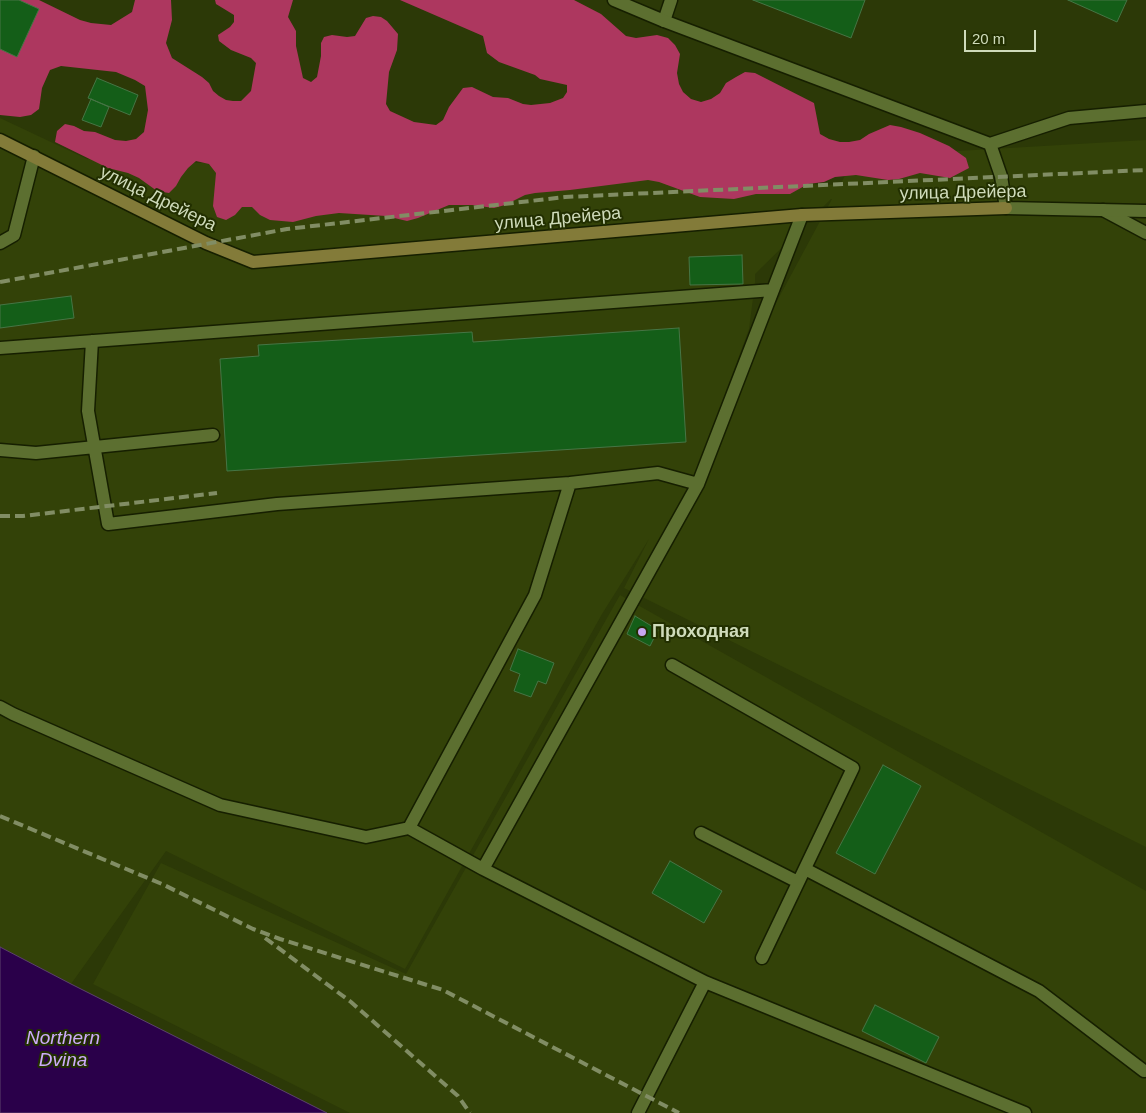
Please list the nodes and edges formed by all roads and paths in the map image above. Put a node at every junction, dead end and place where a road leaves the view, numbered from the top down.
1 (614, 0) edge
2 (671, 0) edge
3 (664, 21) junction
4 (1146, 111) edge
5 (0, 140) edge
6 (990, 144) junction
7 (34, 156) junction
8 (1006, 208) junction
9 (1103, 210) junction
10 (1146, 211) edge
11 (802, 216) junction
12 (1146, 233) edge
13 (0, 243) edge
14 (773, 290) junction
15 (92, 341) junction
16 (0, 348) edge
17 (213, 435) dead end
18 (94, 447) junction
19 (0, 450) edge
20 (570, 483) junction
21 (698, 484) junction
22 (672, 665) dead end
23 (0, 707) edge
24 (409, 828) junction
25 (701, 833) dead end
26 (483, 868) junction
27 (805, 869) junction
28 (798, 882) junction
29 (762, 958) dead end
30 (705, 982) junction
31 (1144, 1071) dead end
32 (638, 1113) edge
33 (1025, 1113) edge

1 - 3 street
2 - 3 street
3 - 6 street
4 - 6 street
5 - 7 street, улица Дрейера
6 - 8 street
7 - 11 street, улица Дрейера
7 - 13 street
8 - 9 street, улица Дрейера
8 - 11 street, улица Дрейера
9 - 10 street, улица Дрейера
9 - 12 street
11 - 14 street
14 - 15 street
14 - 21 street
15 - 16 street
15 - 18 street
17 - 18 street
18 - 19 street
18 - 20 street
20 - 21 street
20 - 24 street
21 - 26 street
22 - 27 street
23 - 24 street
24 - 26 street
25 - 28 street
26 - 30 street
27 - 28 street
27 - 31 street
28 - 29 street
30 - 32 street
30 - 33 street

